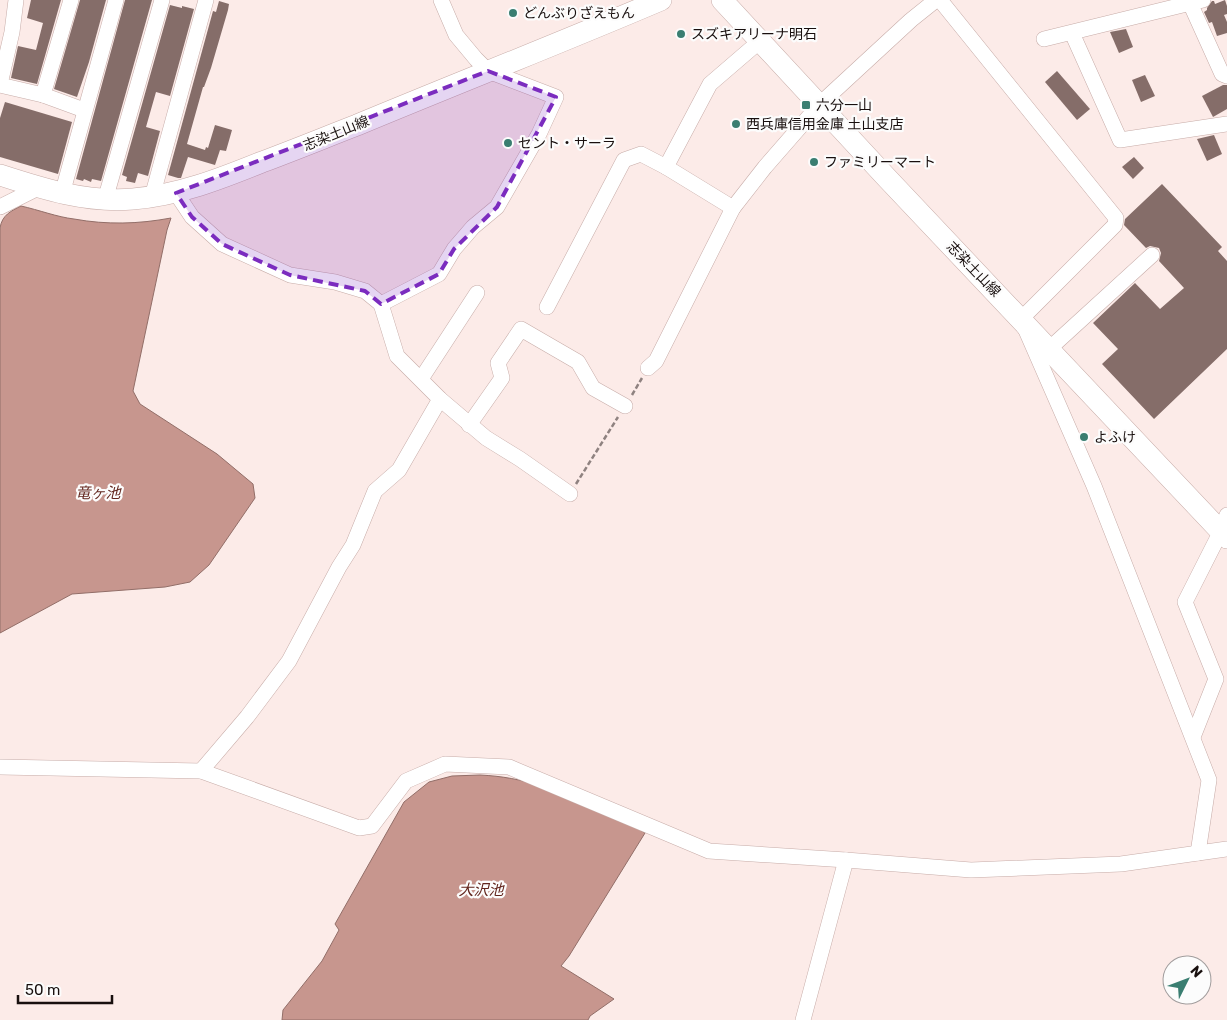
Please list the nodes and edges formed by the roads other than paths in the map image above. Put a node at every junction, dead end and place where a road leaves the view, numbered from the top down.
1 (16, 0) edge
2 (71, 0) edge
3 (116, 0) edge
4 (162, 0) edge
5 (206, 0) edge
6 (442, 0) edge
7 (661, 0) edge
8 (722, 0) edge
9 (936, 0) edge
10 (940, 0) edge
11 (1199, 1) edge
12 (1165, 5) edge
13 (6, 30) edge
14 (1072, 33) junction
15 (1044, 39) dead end
16 (760, 41) junction
17 (488, 71) junction
18 (1227, 76) edge
19 (0, 85) edge
20 (43, 95) junction
21 (820, 104) junction
22 (84, 110) junction
23 (1227, 124) edge
24 (666, 167) junction
25 (0, 175) edge
26 (38, 188) junction
27 (176, 193) junction
28 (62, 194) junction
29 (152, 197) junction
30 (105, 200) junction
31 (0, 207) edge
32 (733, 208) junction
33 (1152, 255) dead end
34 (477, 293) dead end
35 (382, 304) junction
36 (547, 307) dead end
37 (1021, 319) junction
38 (1050, 349) junction
39 (648, 368) road end
40 (421, 379) junction
41 (440, 398) junction
42 (625, 406) road end
43 (470, 425) junction
44 (570, 494) road end
45 (1225, 528) edge
46 (1192, 737) junction
47 (0, 767) edge
48 (201, 771) junction
49 (1227, 849) edge
50 (1198, 853) junction
51 (846, 860) junction
52 (803, 1020) edge

1 - 13 street
2 - 20 street
3 - 22 street
4 - 30 street
5 - 29 street
6 - 17 street
7 - 17 main road, 志染土山線
8 - 16 main road, 志染土山線
9 - 21 street
10 - 37 street
11 - 12 street
11 - 18 street
12 - 14 street
13 - 19 street
14 - 15 street
14 - 23 street
16 - 21 main road, 志染土山線
16 - 24 street
17 - 27 main road, 志染土山線
17 - 35 street
19 - 20 street
20 - 22 street
21 - 32 street
21 - 37 main road, 志染土山線
22 - 28 street
24 - 32 street
24 - 36 street
25 - 26 main road, 志染土山線
26 - 28 main road, 志染土山線
26 - 31 street
27 - 29 main road, 志染土山線
27 - 35 street
28 - 30 main road, 志染土山線
29 - 30 main road, 志染土山線
32 - 39 street
33 - 38 street
34 - 40 street
35 - 40 street
37 - 38 main road, 志染土山線
37 - 46 street
38 - 45 main road, 志染土山線
40 - 41 street
41 - 43 street
41 - 48 street
42 - 43 street
43 - 44 street
45 - 46 street
46 - 50 street
47 - 48 street
48 - 51 street
49 - 50 street
50 - 51 street
51 - 52 street

